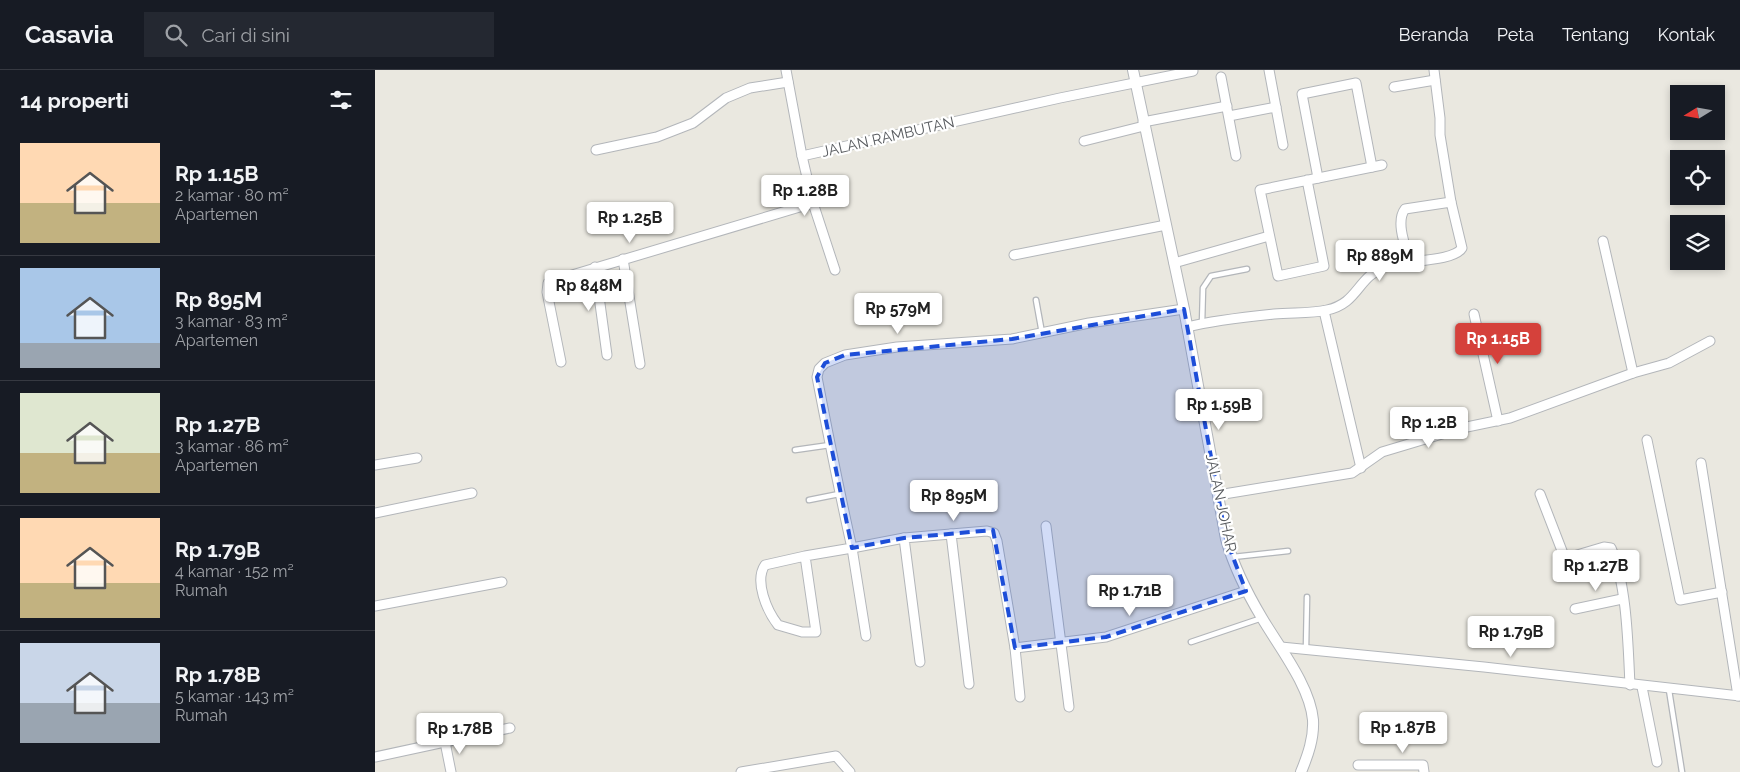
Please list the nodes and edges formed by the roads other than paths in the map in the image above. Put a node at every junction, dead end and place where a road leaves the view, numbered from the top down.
1 (786, 70) edge
2 (1133, 70) edge
3 (1269, 70) edge
4 (1434, 70) edge
5 (1193, 72) dead end
6 (1221, 77) dead end
7 (1435, 80) junction
8 (788, 82) junction
9 (1136, 82) junction
10 (1394, 87) dead end
11 (1276, 106) junction
12 (1228, 111) junction
13 (1144, 124) junction
14 (1084, 140) dead end
15 (1283, 145) dead end
16 (596, 150) dead end
17 (802, 156) junction
18 (1236, 156) dead end
19 (1318, 178) junction
20 (1307, 180) junction
21 (1451, 202) junction
22 (813, 203) junction
23 (1166, 225) junction
24 (1269, 236) junction
25 (1603, 241) dead end
26 (1014, 255) dead end
27 (623, 258) junction
28 (1174, 262) junction
29 (1410, 262) junction
30 (595, 267) junction
31 (1247, 269) dead end
32 (835, 270) dead end
33 (1036, 300) dead end
34 (1184, 309) junction
35 (1324, 310) junction
36 (1474, 314) dead end
37 (1202, 324) junction
38 (1187, 328) junction
39 (1042, 333) junction
40 (1709, 341) dead end
41 (607, 355) dead end
42 (561, 362) dead end
43 (640, 364) dead end
44 (1633, 373) junction
45 (1498, 421) junction
46 (1647, 440) dead end
47 (832, 444) junction
48 (795, 450) dead end
49 (417, 458) dead end
50 (1701, 463) dead end
51 (375, 465) edge
52 (1361, 468) junction
53 (472, 493) dead end
54 (839, 494) junction
55 (1540, 494) dead end
56 (1219, 495) junction
57 (809, 500) dead end
58 (375, 513) edge
59 (1046, 526) dead end
60 (951, 534) junction
61 (904, 538) junction
62 (852, 548) junction
63 (1288, 551) dead end
64 (805, 556) junction
65 (1231, 557) junction
66 (502, 582) dead end
67 (1246, 591) junction
68 (1722, 592) junction
69 (1307, 597) dead end
70 (1623, 599) junction
71 (375, 606) edge
72 (1575, 609) dead end
73 (1262, 618) junction
74 (866, 636) dead end
75 (1191, 642) dead end
76 (1060, 644) junction
77 (1281, 647) junction
78 (1015, 648) junction
79 (1306, 648) junction
80 (921, 662) dead end
81 (969, 684) dead end
82 (1630, 685) junction
83 (1642, 687) junction
84 (1669, 690) junction
85 (1739, 696) edge
86 (1020, 697) dead end
87 (1069, 707) dead end
88 (510, 728) dead end
89 (445, 742) junction
90 (375, 757) edge
91 (1657, 762) dead end
92 (1358, 765) dead end
93 (451, 772) edge
94 (741, 772) edge
95 (850, 772) edge
96 (1301, 772) edge
97 (1424, 772) edge
98 (1682, 772) edge

1 - 8 street, JALAN RAMBUTAN
2 - 9 street, JALAN JOHAR
3 - 11 street
4 - 7 street
5 - 9 street, JALAN RAMBUTAN
6 - 12 street
7 - 10 street
7 - 21 street
8 - 16 street
8 - 17 street, JALAN RAMBUTAN
9 - 13 street, JALAN JOHAR
9 - 17 street, JALAN RAMBUTAN
11 - 12 street
11 - 15 street
12 - 13 street
12 - 18 street
13 - 14 street
13 - 23 street, JALAN JOHAR
17 - 22 street
19 - 19 street
19 - 20 street
20 - 24 street
20 - 24 street
21 - 29 street
21 - 29 street
22 - 27 street
22 - 32 street
23 - 26 street
23 - 28 street, JALAN JOHAR
24 - 28 street
25 - 44 street
27 - 30 street
27 - 43 street
28 - 34 street, JALAN JOHAR
29 - 35 street
30 - 41 street
30 - 42 street
31 - 37 lane
33 - 39 lane
34 - 38 street, JALAN JOHAR
34 - 39 street
35 - 37 street
35 - 52 street
36 - 45 street
37 - 38 street
38 - 56 street, JALAN JOHAR
39 - 47 street
40 - 44 street
44 - 45 street
45 - 52 street
46 - 68 street
47 - 48 lane
47 - 54 street
49 - 51 street
50 - 68 street
52 - 56 street
53 - 58 street
54 - 57 lane
54 - 62 street
55 - 70 street
56 - 65 street, JALAN JOHAR
59 - 76 street
60 - 61 street
60 - 78 street
60 - 81 street
61 - 62 street
61 - 80 street
62 - 64 street
62 - 74 street
63 - 65 lane
64 - 64 street
65 - 67 street, JALAN JOHAR
66 - 71 street
67 - 73 street, JALAN JOHAR
67 - 76 street
68 - 85 street
69 - 79 lane
70 - 72 street
70 - 82 street
73 - 75 lane
73 - 77 street, JALAN JOHAR
76 - 78 street
76 - 87 street
77 - 79 street
77 - 96 street, JALAN JOHAR
78 - 86 street
79 - 82 street
82 - 83 street
83 - 84 street
83 - 91 street
84 - 85 street
84 - 98 lane
88 - 89 street
89 - 90 street
89 - 93 street
92 - 97 street
94 - 95 street

